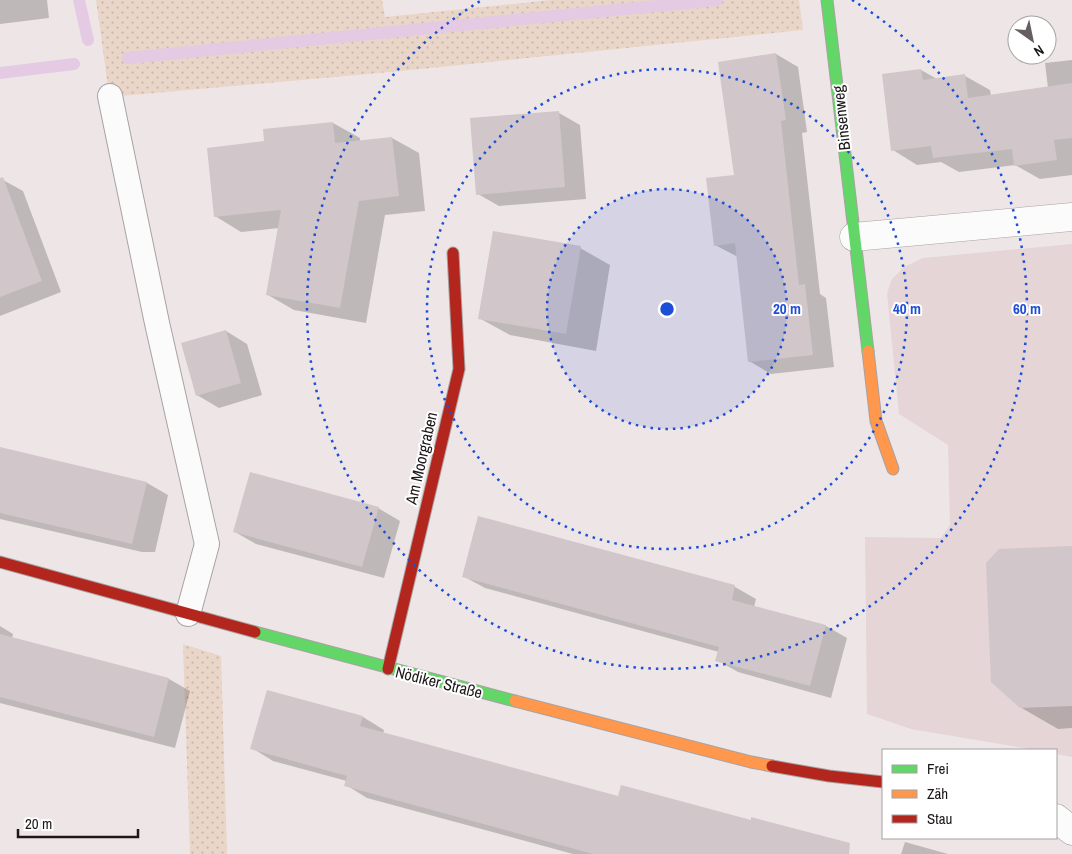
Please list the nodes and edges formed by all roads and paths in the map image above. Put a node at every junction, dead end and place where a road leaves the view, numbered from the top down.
1 (827, 0) edge
2 (110, 96) dead end
3 (1072, 217) edge
4 (854, 237) junction
5 (453, 253) dead end
6 (893, 470) dead end
7 (0, 562) edge
8 (188, 614) junction
9 (388, 669) junction
10 (882, 782) edge

1 - 4 street, Binsenweg
2 - 8 lane
3 - 4 street
4 - 6 street, Binsenweg
5 - 9 street, Am Moorgraben
7 - 8 street, Nödiker Straße
8 - 9 street, Nödiker Straße
9 - 10 street, Nödiker Straße

